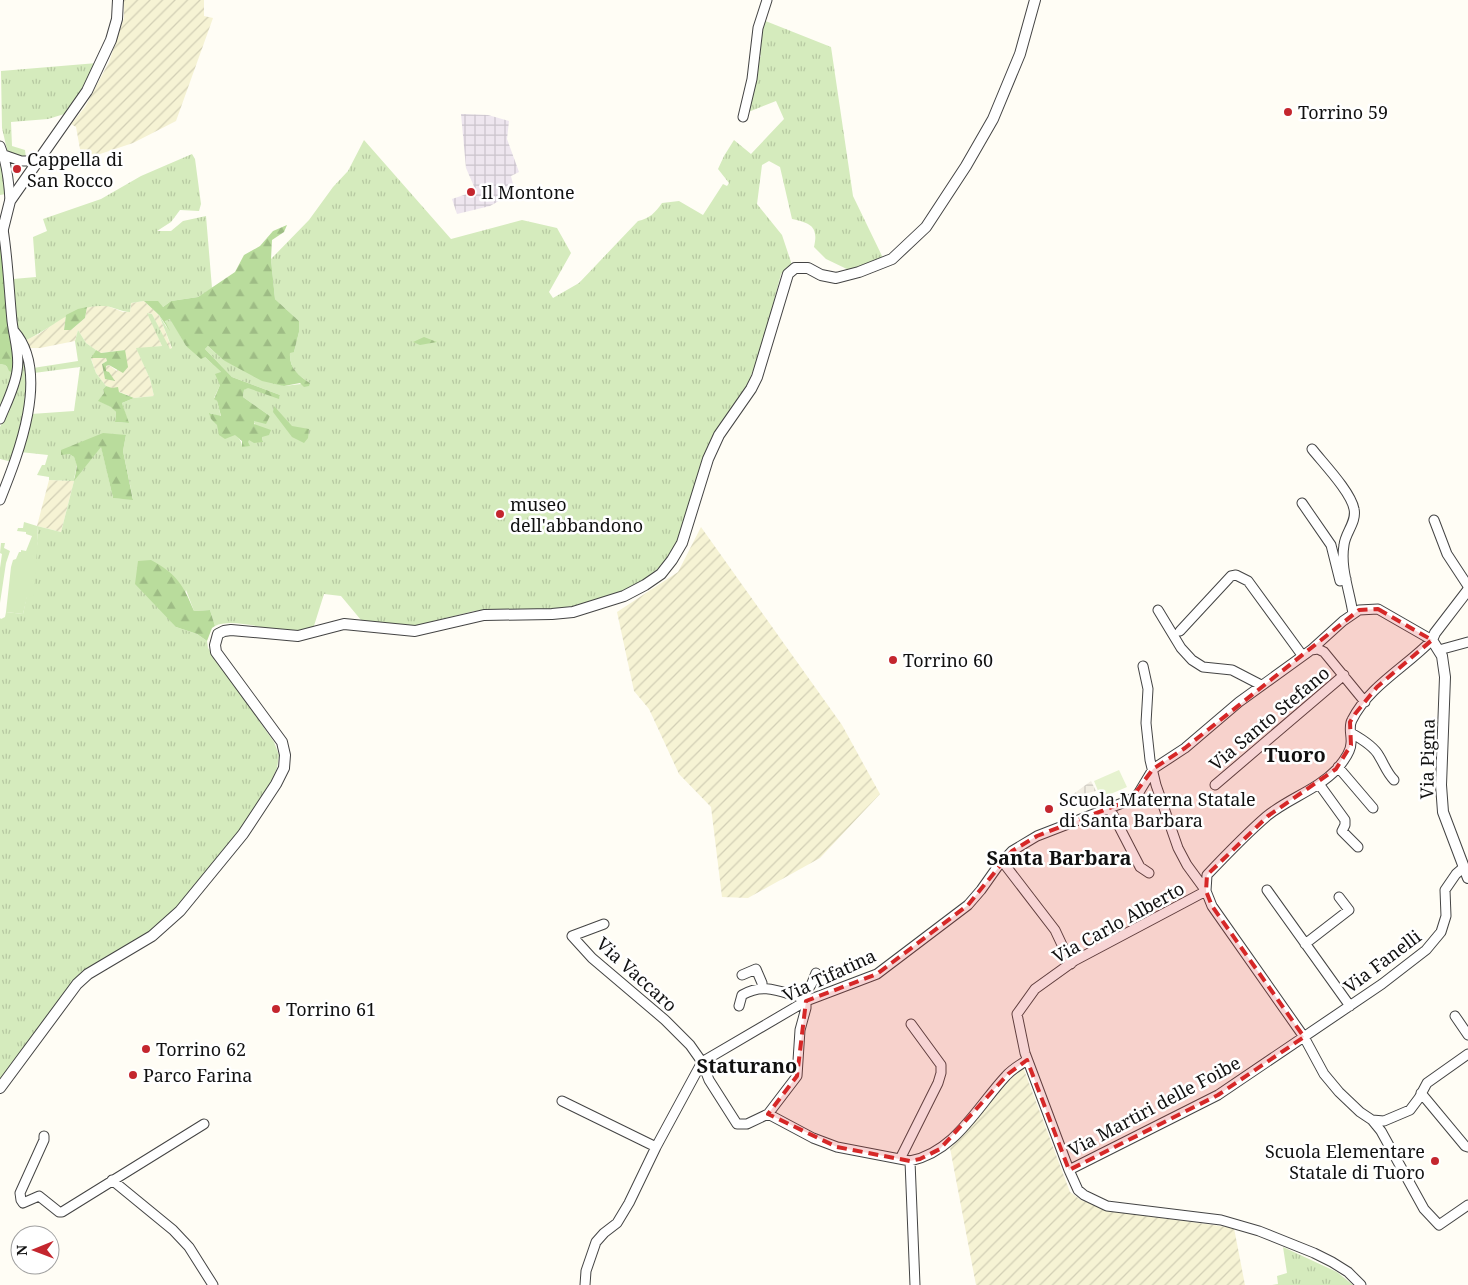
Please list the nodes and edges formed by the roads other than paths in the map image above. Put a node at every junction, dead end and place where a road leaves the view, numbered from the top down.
1 (118, 0) edge
2 (767, 0) edge
3 (1035, 0) edge
4 (743, 117) dead end
5 (0, 146) edge
6 (4, 155) junction
7 (38, 161) junction
8 (10, 201) junction
9 (1, 232) edge
10 (13, 330) junction
11 (0, 418) edge
12 (1312, 449) dead end
13 (0, 500) edge
14 (1302, 504) dead end
15 (1434, 520) dead end
16 (1346, 579) junction
17 (1468, 588) edge
18 (1158, 610) dead end
19 (1353, 614) junction
20 (1180, 631) dead end
21 (1432, 640) junction
22 (1468, 642) edge
23 (1311, 650) junction
24 (1439, 650) junction
25 (1302, 655) junction
26 (1143, 666) dead end
27 (1344, 676) junction
28 (1261, 685) junction
29 (1365, 702) junction
30 (1351, 733) junction
31 (1338, 767) junction
32 (1153, 769) junction
33 (1394, 780) dead end
34 (1320, 784) junction
35 (1214, 785) dead end
36 (1373, 808) dead end
37 (1110, 809) junction
38 (1358, 847) dead end
39 (1002, 861) junction
40 (1149, 873) dead end
41 (1466, 873) edge
42 (1267, 890) dead end
43 (1206, 891) junction
44 (1339, 897) dead end
45 (604, 924) dead end
46 (1305, 944) junction
47 (1071, 964) junction
48 (816, 972) dead end
49 (742, 975) dead end
50 (762, 988) junction
51 (804, 1000) junction
52 (739, 1006) dead end
53 (1350, 1006) junction
54 (1455, 1016) dead end
55 (911, 1024) dead end
56 (1468, 1035) edge
57 (1304, 1037) junction
58 (1468, 1054) edge
59 (1027, 1060) junction
60 (702, 1062) junction
61 (0, 1088) edge
62 (1421, 1093) junction
63 (562, 1101) dead end
64 (768, 1114) junction
65 (1372, 1120) junction
66 (204, 1124) dead end
67 (44, 1136) dead end
68 (656, 1147) junction
69 (1468, 1147) edge
70 (900, 1159) junction
71 (910, 1161) junction
72 (1069, 1170) junction
73 (112, 1180) junction
74 (1468, 1205) edge
75 (213, 1285) edge
76 (585, 1285) edge
77 (915, 1285) edge
78 (1361, 1285) edge

1 - 7 street
2 - 4 street
3 - 61 street
5 - 6 street
6 - 7 street
6 - 8 street
7 - 8 street
8 - 9 street
9 - 10 street
10 - 11 street
10 - 13 street
12 - 16 street
14 - 16 street
15 - 17 street
16 - 19 street
17 - 21 street
18 - 28 street
19 - 21 street
19 - 23 street
20 - 25 street
21 - 24 street, Via Pigna
21 - 29 street
22 - 24 street
23 - 25 street
23 - 27 street
24 - 41 street, Via Pigna
25 - 28 street
26 - 32 street
27 - 29 street
27 - 35 street, Via Santo Stefano
28 - 32 street
29 - 30 street
30 - 31 street
30 - 33 street
31 - 34 street
31 - 36 street
32 - 37 street, Via Tifatina
32 - 43 street
34 - 38 street
34 - 43 street
37 - 39 street, Via Tifatina
37 - 40 street
39 - 47 street
39 - 51 street, Via Tifatina
41 - 53 street, Via Fanelli
42 - 46 street
43 - 47 street, Via Carlo Alberto
43 - 57 street
44 - 46 street
45 - 60 street, Via Vaccaro
46 - 53 street
47 - 59 street, Via Carlo Alberto
48 - 51 street
49 - 50 street
50 - 51 street
50 - 52 street
51 - 60 street, Via Tifatina
51 - 64 street
53 - 57 street, Via Fanelli
54 - 56 street
55 - 70 street
57 - 65 street
57 - 72 street, Via Martiri delle Foibe
58 - 62 street
59 - 71 street
59 - 72 street, Via Carlo Alberto
60 - 64 street
60 - 68 street
62 - 65 street
62 - 69 street
63 - 68 street
64 - 70 street
65 - 74 street
66 - 73 street
67 - 73 street
68 - 76 street
70 - 71 street
71 - 77 street
72 - 78 street, Via Carlo Alberto
73 - 75 street

